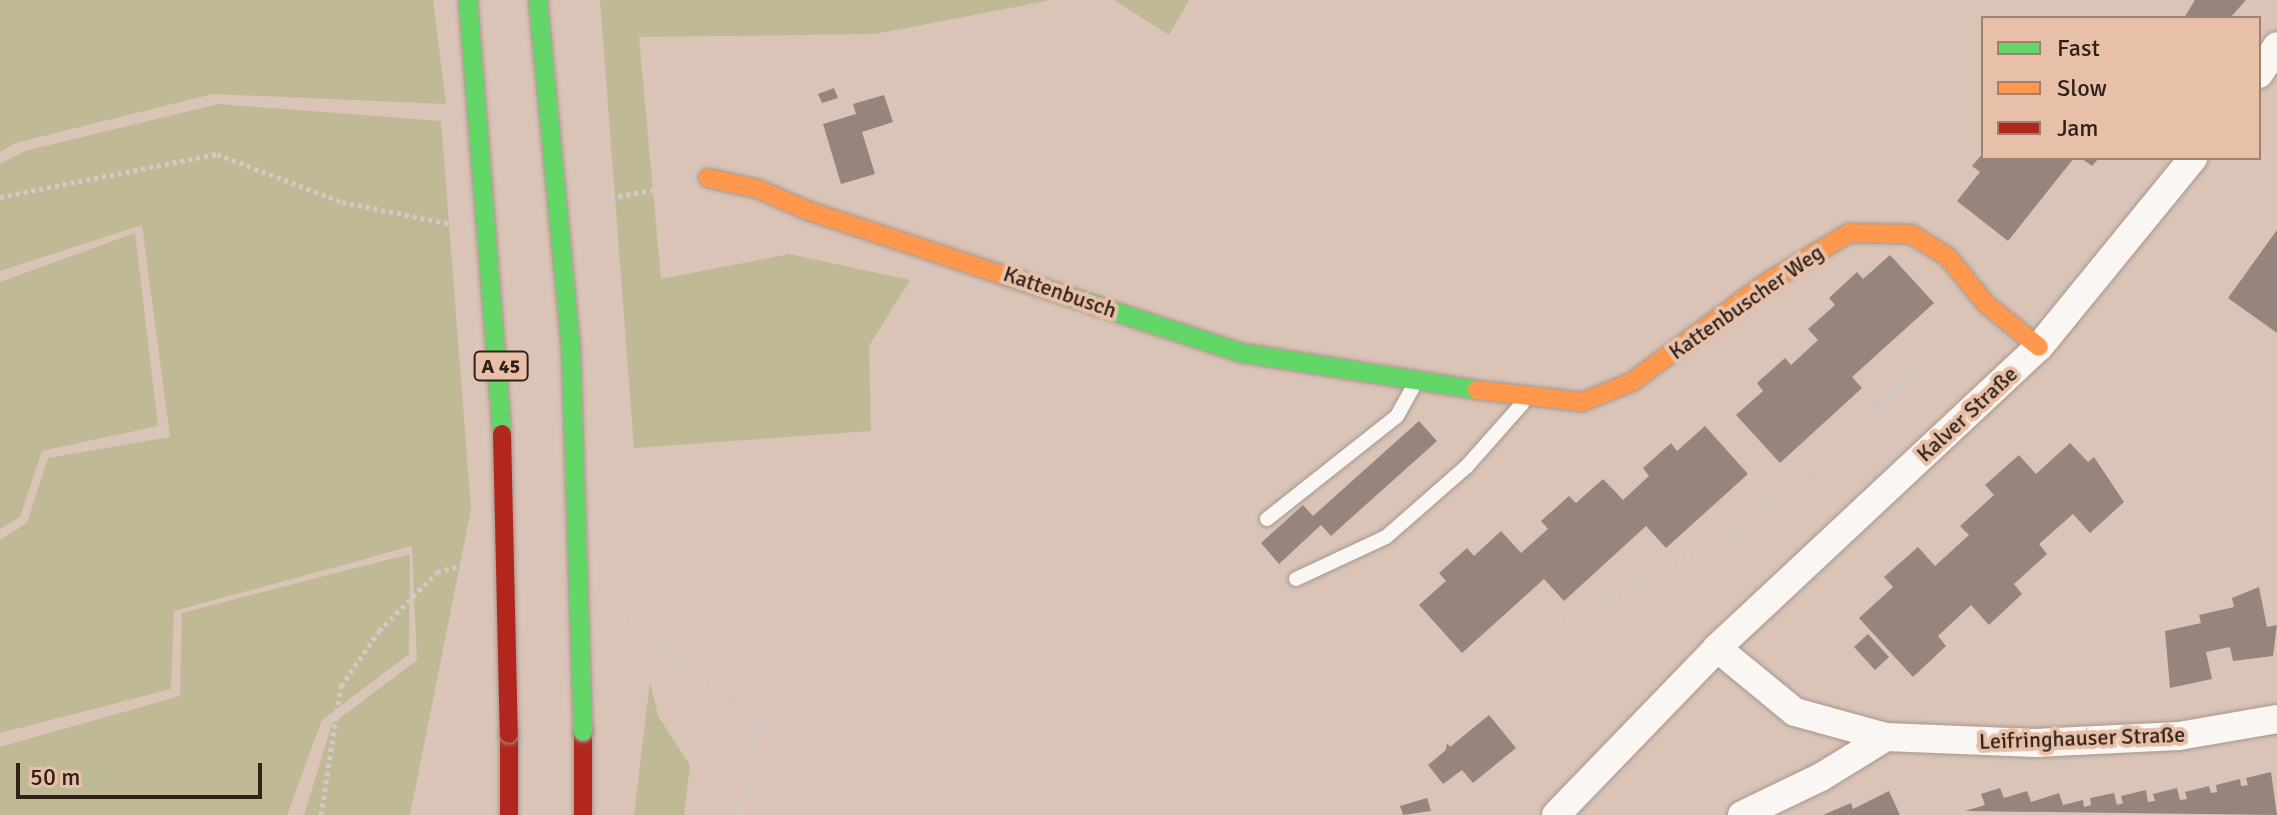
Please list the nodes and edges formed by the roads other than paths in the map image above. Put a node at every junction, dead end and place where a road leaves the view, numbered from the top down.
1 (468, 0) edge
2 (538, 0) edge
3 (2277, 46) edge
4 (2261, 71) edge
5 (2191, 160) edge
6 (708, 178) road end
7 (2039, 347) junction
8 (1418, 378) junction
9 (1527, 398) junction
10 (1267, 519) dead end
11 (1296, 579) dead end
12 (1717, 648) junction
13 (2277, 719) edge
14 (1886, 737) junction
15 (509, 815) edge
16 (583, 815) edge
17 (1556, 815) edge
18 (1742, 815) edge

1 - 15 main road, A 45, bridge
2 - 16 main road, bridge
3 - 4 street
5 - 7 street, Kalver Straße
6 - 8 main road, Kattenbusch
7 - 9 main road, Kattenbuscher Weg
7 - 12 street, Kalver Straße
8 - 9 main road, Kattenbuscher Weg
8 - 10 lane
9 - 11 lane
12 - 14 street, Leifringhauser Straße
12 - 17 street
13 - 14 street, Leifringhauser Straße
14 - 18 street

